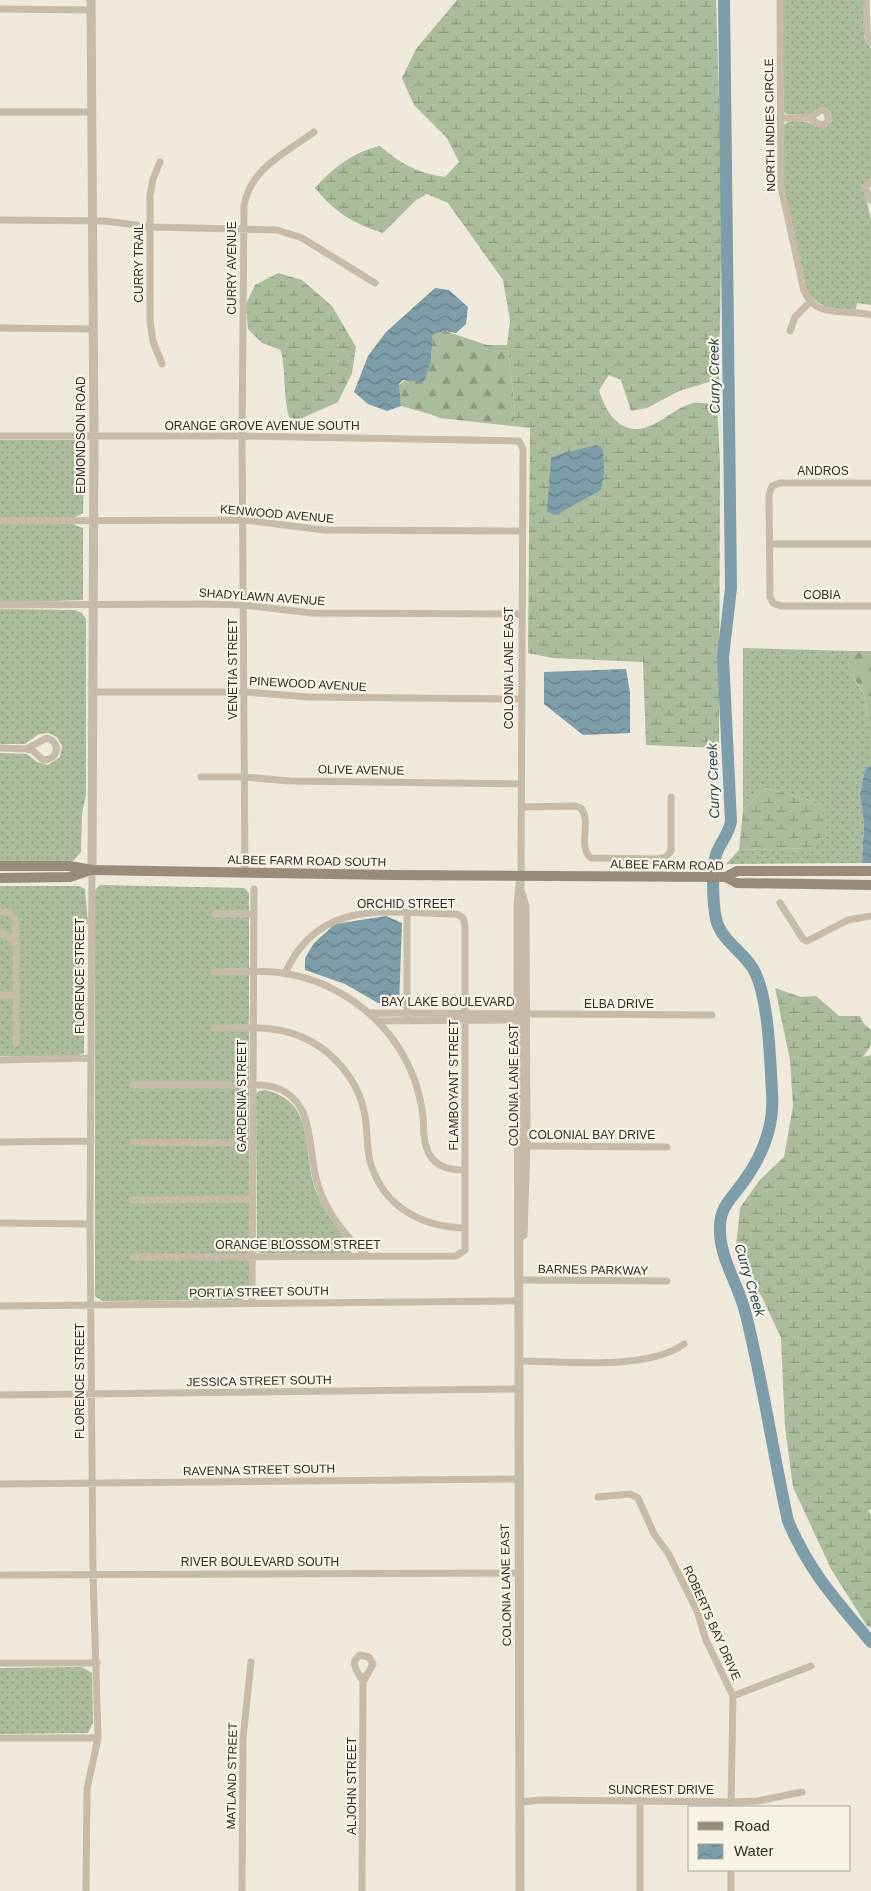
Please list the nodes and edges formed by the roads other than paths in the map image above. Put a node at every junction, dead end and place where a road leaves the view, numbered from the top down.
1 (91, 0) edge
2 (780, 0) edge
3 (866, 0) edge
4 (0, 9) edge
5 (91, 10) junction
6 (871, 44) edge
7 (0, 112) edge
8 (92, 112) junction
9 (780, 118) junction
10 (810, 118) dead end
11 (314, 132) dead end
12 (160, 162) dead end
13 (871, 181) edge
14 (870, 199) edge
15 (871, 209) edge
16 (0, 220) edge
17 (93, 220) junction
18 (151, 227) junction
19 (243, 228) junction
20 (375, 283) dead end
21 (810, 302) junction
22 (871, 315) edge
23 (0, 328) edge
24 (93, 328) junction
25 (790, 331) dead end
26 (162, 364) dead end
27 (0, 436) edge
28 (94, 436) junction
29 (242, 436) junction
30 (523, 444) joint
31 (871, 483) edge
32 (94, 520) junction
33 (244, 520) junction
34 (0, 521) edge
35 (522, 531) junction
36 (770, 544) junction
37 (871, 544) edge
38 (0, 605) edge
39 (93, 605) junction
40 (244, 605) junction
41 (871, 606) edge
42 (522, 614) junction
43 (93, 692) junction
44 (245, 692) junction
45 (522, 699) junction
46 (0, 748) edge
47 (26, 748) dead end
48 (201, 777) dead end
49 (244, 777) junction
50 (520, 784) junction
51 (671, 797) dead end
52 (521, 807) junction
53 (0, 866) edge
54 (92, 870) junction
55 (871, 871) edge
56 (245, 872) junction
57 (521, 875) junction
58 (726, 877) junction
59 (0, 878) edge
60 (871, 885) edge
61 (254, 889) dead end
62 (780, 903) dead end
63 (0, 912) edge
64 (215, 914) dead end
65 (254, 914) junction
66 (407, 914) junction
67 (871, 916) edge
68 (463, 918) joint
69 (0, 933) edge
70 (16, 946) junction
71 (253, 971) junction
72 (214, 972) dead end
73 (284, 973) junction
74 (0, 995) edge
75 (16, 995) junction
76 (370, 1013) junction
77 (712, 1015) dead end
78 (521, 1016) junction
79 (407, 1017) junction
80 (465, 1017) junction
81 (378, 1021) junction
82 (214, 1028) dead end
83 (253, 1028) junction
84 (16, 1042) dead end
85 (91, 1058) junction
86 (0, 1060) edge
87 (133, 1085) dead end
88 (253, 1085) junction
89 (91, 1141) junction
90 (0, 1142) edge
91 (133, 1142) dead end
92 (253, 1143) junction
93 (522, 1146) junction
94 (667, 1147) dead end
95 (465, 1170) junction
96 (252, 1199) junction
97 (133, 1200) dead end
98 (0, 1224) edge
99 (90, 1224) junction
100 (465, 1228) junction
101 (463, 1252) joint
102 (367, 1256) junction
103 (132, 1257) dead end
104 (253, 1257) junction
105 (519, 1280) junction
106 (667, 1281) dead end
107 (518, 1301) junction
108 (252, 1303) junction
109 (92, 1304) junction
110 (0, 1306) edge
111 (684, 1344) dead end
112 (518, 1361) junction
113 (518, 1389) junction
114 (91, 1394) junction
115 (0, 1395) edge
116 (518, 1479) junction
117 (0, 1484) edge
118 (92, 1484) junction
119 (598, 1497) dead end
120 (519, 1573) junction
121 (93, 1574) junction
122 (0, 1575) edge
123 (250, 1662) dead end
124 (0, 1663) edge
125 (97, 1663) junction
126 (811, 1666) dead end
127 (363, 1682) dead end
128 (733, 1696) junction
129 (0, 1738) edge
130 (98, 1738) junction
131 (802, 1792) dead end
132 (640, 1801) junction
133 (520, 1802) junction
134 (731, 1804) edge
135 (731, 1871) edge
136 (86, 1891) edge
137 (242, 1891) edge
138 (362, 1891) edge
139 (520, 1891) edge
140 (640, 1891) edge
141 (731, 1891) edge

1 - 5 street, EDMONDSON ROAD
2 - 9 street, NORTH INDIES CIRCLE
3 - 6 street
4 - 5 street
5 - 8 street, EDMONDSON ROAD
7 - 8 street
8 - 17 street, EDMONDSON ROAD
9 - 10 street
9 - 21 street, NORTH INDIES CIRCLE
11 - 19 street, CURRY AVENUE
12 - 18 street, CURRY TRAIL
13 - 14 street
14 - 15 street
16 - 17 street
17 - 18 street
17 - 24 street, EDMONDSON ROAD
18 - 19 street
18 - 26 street, CURRY TRAIL
19 - 20 street
19 - 29 street, CURRY AVENUE
21 - 22 street
21 - 25 street
23 - 24 street
24 - 28 street, EDMONDSON ROAD
27 - 28 street, ORANGE GROVE AVENUE SOUTH
28 - 29 street, ORANGE GROVE AVENUE SOUTH
28 - 32 street, EDMONDSON ROAD
29 - 30 street, ORANGE GROVE AVENUE SOUTH
29 - 33 street, VENETIA STREET
30 - 35 street, COLONIA LANE EAST
31 - 36 street, ANDROS
32 - 33 street, KENWOOD AVENUE
32 - 34 street, KENWOOD AVENUE
32 - 39 street, EDMONDSON ROAD
33 - 35 street, KENWOOD AVENUE
33 - 40 street, VENETIA STREET
35 - 42 street, COLONIA LANE EAST
36 - 37 street
36 - 41 street, COBIA
38 - 39 street, SHADYLAWN AVENUE
39 - 40 street, SHADYLAWN AVENUE
39 - 43 street, EDMONDSON ROAD
40 - 42 street, SHADYLAWN AVENUE
40 - 44 street, VENETIA STREET
42 - 45 street, COLONIA LANE EAST
43 - 44 street, PINEWOOD AVENUE
43 - 54 street, EDMONDSON ROAD
44 - 45 street, PINEWOOD AVENUE
44 - 49 street, VENETIA STREET
45 - 50 street, COLONIA LANE EAST
46 - 47 street
48 - 49 street, OLIVE AVENUE
49 - 50 street, OLIVE AVENUE
49 - 56 street, VENETIA STREET
50 - 52 street, COLONIA LANE EAST
51 - 52 street
52 - 57 street, COLONIA LANE EAST
53 - 54 main road, ALBEE FARM ROAD SOUTH
54 - 56 main road, ALBEE FARM ROAD SOUTH
54 - 59 main road, ALBEE FARM ROAD SOUTH
54 - 85 street, FLORENCE STREET
55 - 58 main road
56 - 57 main road, ALBEE FARM ROAD SOUTH
57 - 58 main road, ALBEE FARM ROAD
57 - 78 street, COLONIA LANE EAST
58 - 60 main road, ALBEE FARM ROAD
61 - 65 street, GARDENIA STREET
62 - 67 street
63 - 70 street
64 - 65 street
65 - 71 street, GARDENIA STREET
66 - 68 street, ORCHID STREET
66 - 73 street, ORCHID STREET
66 - 79 street
68 - 80 street, FLAMBOYANT STREET
69 - 70 street
70 - 75 street
71 - 72 street
71 - 73 street
71 - 83 street, GARDENIA STREET
73 - 76 street
74 - 75 street
75 - 84 street
76 - 79 street, BAY LAKE BOULEVARD
76 - 81 street
77 - 78 street, ELBA DRIVE
78 - 80 street, BAY LAKE BOULEVARD
78 - 93 street, COLONIA LANE EAST
79 - 80 street, BAY LAKE BOULEVARD
79 - 81 street
80 - 95 street, FLAMBOYANT STREET
81 - 95 street
82 - 83 street
83 - 88 street, GARDENIA STREET
83 - 100 street
85 - 86 street
85 - 89 street, FLORENCE STREET
87 - 88 street
88 - 92 street, GARDENIA STREET
88 - 102 street
89 - 90 street
89 - 99 street, FLORENCE STREET
91 - 92 street
92 - 96 street, GARDENIA STREET
93 - 94 street, COLONIAL BAY DRIVE
93 - 105 street, COLONIA LANE EAST
95 - 100 street, FLAMBOYANT STREET
96 - 97 street
96 - 104 street, GARDENIA STREET
98 - 99 street
99 - 109 street, FLORENCE STREET
100 - 101 street, FLAMBOYANT STREET
101 - 102 street, ORANGE BLOSSOM STREET
102 - 104 street, ORANGE BLOSSOM STREET
103 - 104 street, ORANGE BLOSSOM STREET
104 - 108 street, GARDENIA STREET
105 - 106 street, BARNES PARKWAY
105 - 107 street, COLONIA LANE EAST
107 - 108 street, PORTIA STREET SOUTH
107 - 112 street, COLONIA LANE EAST
108 - 109 street, PORTIA STREET SOUTH
109 - 110 street, PORTIA STREET SOUTH
109 - 114 street, FLORENCE STREET
111 - 112 street
112 - 113 street, COLONIA LANE EAST
113 - 114 street, JESSICA STREET SOUTH
113 - 116 street, COLONIA LANE EAST
114 - 115 street, JESSICA STREET SOUTH
114 - 118 street, FLORENCE STREET
116 - 118 street, RAVENNA STREET SOUTH
116 - 120 street, COLONIA LANE EAST
117 - 118 street, RAVENNA STREET SOUTH
118 - 121 street, FLORENCE STREET
119 - 128 street, ROBERTS BAY DRIVE
120 - 121 street, RIVER BOULEVARD SOUTH
120 - 133 street, COLONIA LANE EAST
121 - 122 street, RIVER BOULEVARD SOUTH
121 - 125 street, FLORENCE STREET
123 - 137 street, MATLAND STREET
124 - 125 street
125 - 130 street, FLORENCE STREET
126 - 128 street
127 - 138 street, ALJOHN STREET
128 - 134 street, ROBERTS BAY DRIVE
129 - 130 street
130 - 136 street, FLORENCE STREET
131 - 134 street, SUNCREST DRIVE
132 - 133 street, SUNCREST DRIVE
132 - 134 street, SUNCREST DRIVE
132 - 140 street
133 - 139 street, COLONIA LANE EAST
135 - 141 street

